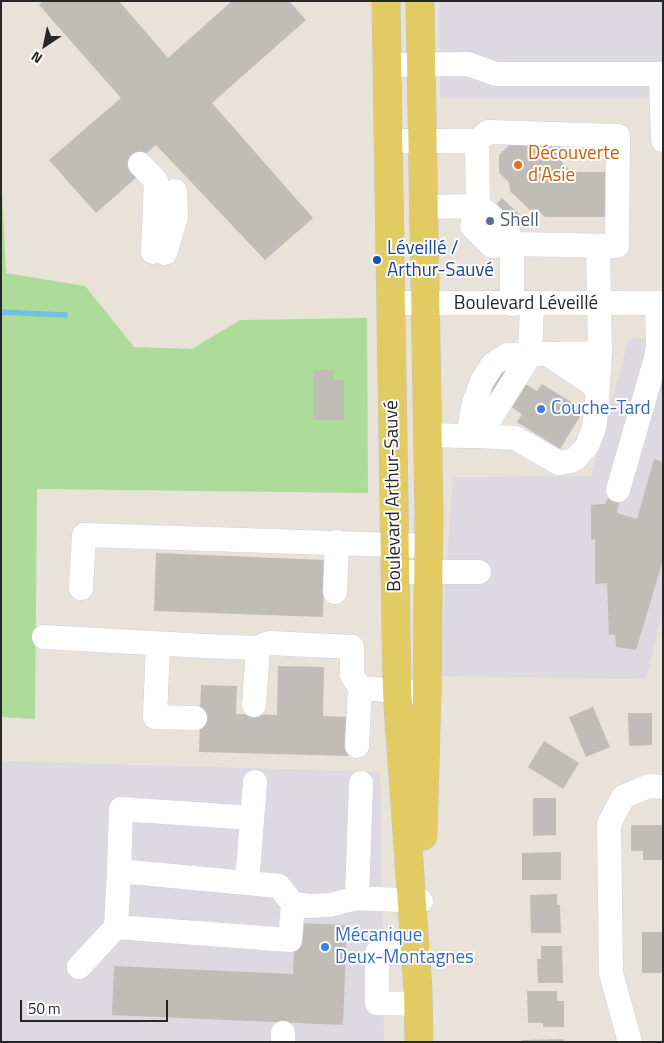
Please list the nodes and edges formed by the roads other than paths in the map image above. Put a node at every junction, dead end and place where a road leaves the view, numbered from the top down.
1 (386, 1) edge
2 (420, 1) edge
3 (421, 64) junction
4 (387, 65) junction
5 (662, 74) edge
6 (423, 140) junction
7 (477, 140) junction
8 (663, 140) edge
9 (388, 141) junction
10 (140, 164) dead end
11 (175, 191) dead end
12 (478, 206) junction
13 (424, 207) junction
14 (512, 244) junction
15 (598, 246) junction
16 (390, 303) junction
17 (425, 303) junction
18 (660, 303) edge
19 (522, 304) junction
20 (599, 304) junction
21 (600, 353) junction
22 (539, 355) junction
23 (656, 384) edge
24 (598, 388) junction
25 (427, 435) junction
26 (474, 436) junction
27 (618, 490) dead end
28 (337, 542) junction
29 (394, 544) junction
30 (428, 559) junction
31 (395, 572) junction
32 (479, 572) dead end
33 (81, 588) dead end
34 (335, 592) dead end
35 (44, 637) dead end
36 (158, 644) junction
37 (258, 648) junction
38 (360, 688) junction
39 (397, 691) junction
40 (427, 693) junction
41 (254, 706) dead end
42 (195, 718) dead end
43 (357, 746) dead end
44 (255, 782) dead end
45 (361, 783) dead end
46 (663, 787) edge
47 (252, 818) junction
48 (119, 870) junction
49 (247, 883) junction
50 (357, 898) junction
51 (416, 901) junction
52 (293, 904) junction
53 (116, 927) junction
54 (417, 953) junction
55 (79, 967) dead end
56 (418, 997) junction
57 (419, 1042) edge
58 (630, 1042) edge

1 - 4 main road, Boulevard Arthur-Sauvé
2 - 3 main road, Boulevard Arthur-Sauvé
3 - 4 street
3 - 5 street
3 - 6 main road, Boulevard Arthur-Sauvé
4 - 9 main road, Boulevard Arthur-Sauvé
5 - 8 street
6 - 7 street
6 - 9 street
6 - 13 main road, Boulevard Arthur-Sauvé
7 - 12 street
7 - 15 street
9 - 16 main road, Boulevard Arthur-Sauvé
10 - 11 street
12 - 13 street
12 - 14 street
13 - 17 main road, Boulevard Arthur-Sauvé
14 - 15 street
14 - 19 street
15 - 20 street
16 - 17 street, Boulevard Léveillé
16 - 29 main road, Boulevard Arthur-Sauvé
17 - 19 street, Boulevard Léveillé
17 - 25 main road, Boulevard Arthur-Sauvé
18 - 20 street, Boulevard Léveillé
18 - 23 street
19 - 20 street, Boulevard Léveillé
19 - 22 street
20 - 21 street
21 - 22 street
21 - 24 street
22 - 24 street
22 - 26 street
23 - 27 street
24 - 26 street
25 - 26 street
25 - 30 main road, Boulevard Arthur-Sauvé
28 - 29 street
28 - 33 street
28 - 34 street
29 - 30 street
29 - 31 main road, Boulevard Arthur-Sauvé
30 - 31 street
30 - 32 street
30 - 40 main road, Boulevard Arthur-Sauvé
31 - 39 main road, Boulevard Arthur-Sauvé
35 - 36 street
36 - 37 street
36 - 42 street
37 - 38 street
37 - 41 street
38 - 39 street
38 - 43 street
39 - 40 street
39 - 51 main road, Boulevard Arthur-Sauvé
40 - 51 main road, Boulevard Arthur-Sauvé
44 - 47 street
45 - 50 street
46 - 58 street
47 - 48 street
47 - 49 street
48 - 49 street
48 - 53 street
49 - 52 street
50 - 51 street
50 - 52 street
51 - 54 main road, Boulevard Arthur-Sauvé
52 - 53 street
53 - 55 street
54 - 56 main road, Boulevard Arthur-Sauvé
54 - 56 street
56 - 57 main road, Boulevard Arthur-Sauvé

